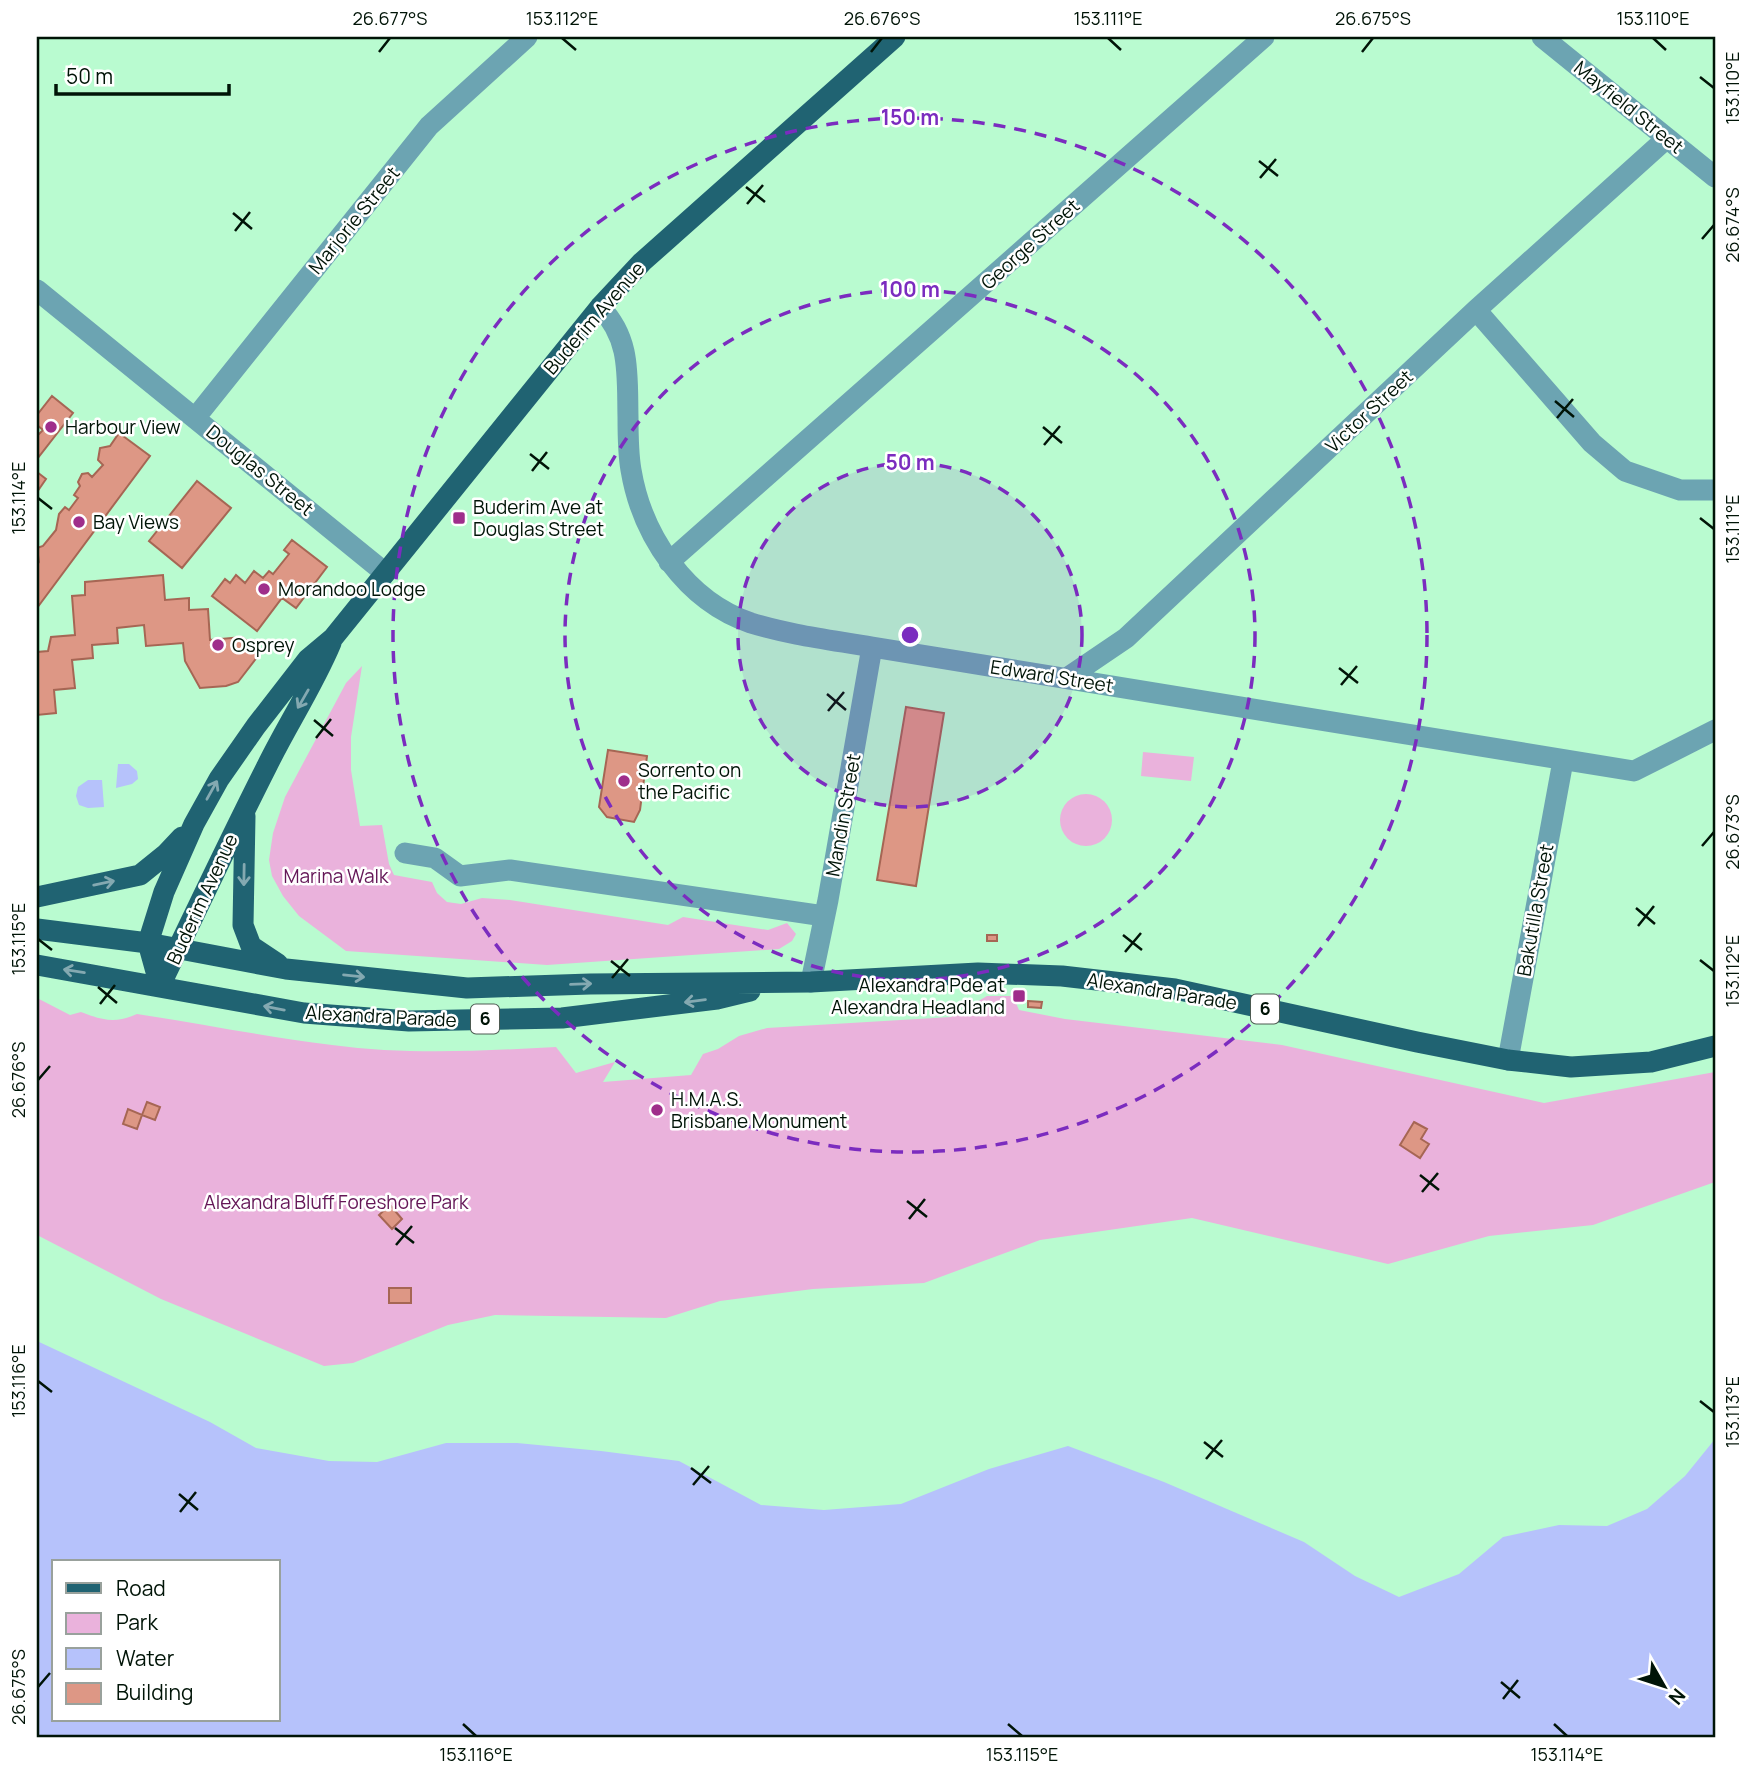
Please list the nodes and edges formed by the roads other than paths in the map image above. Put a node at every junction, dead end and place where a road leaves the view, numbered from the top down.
1 (527, 37) edge
2 (895, 37) edge
3 (1264, 37) edge
4 (1542, 37) edge
5 (1667, 138) junction
6 (1715, 177) edge
7 (37, 290) edge
8 (600, 307) junction
9 (1476, 310) junction
10 (196, 417) junction
11 (1715, 491) edge
12 (669, 562) junction
13 (384, 572) junction
14 (333, 638) junction
15 (872, 647) junction
16 (1067, 678) junction
17 (1715, 730) edge
18 (1563, 761) junction
19 (246, 807) junction
20 (194, 824) junction
21 (405, 853) dead end
22 (37, 897) edge
23 (824, 916) junction
24 (37, 929) edge
25 (148, 943) junction
26 (178, 949) junction
27 (37, 965) edge
28 (286, 969) junction
29 (811, 982) junction
30 (160, 986) junction
31 (1715, 1046) edge
32 (1508, 1060) junction

1 - 10 street, Marjorie Street
2 - 8 main road, Buderim Avenue
3 - 12 street, George Street
4 - 5 street, Mayfield Street
5 - 6 street, Mayfield Street
5 - 9 street, Victor Street
7 - 10 street, Douglas Street
8 - 12 street, Edward Street
8 - 13 main road, Buderim Avenue
9 - 11 street
9 - 16 street, Victor Street
10 - 13 street, Douglas Street
12 - 15 street, Edward Street
13 - 14 main road, Buderim Avenue
14 -> 19 main road, Buderim Avenue
20 -> 14 main road, Buderim Avenue
15 - 16 street, Edward Street
15 - 23 street, Mandin Street
16 - 18 street, Edward Street
17 - 18 street, Edward Street
18 - 32 street, Bakutilla Street
19 - 26 main road, Buderim Avenue
19 -> 28 main road
22 -> 20 main road
20 - 25 main road, Buderim Avenue
21 - 23 street
23 - 29 street, Mandin Street
24 - 25 main road, 6
25 - 26 main road, 6
25 - 30 main road, Buderim Avenue
26 - 28 main road, Alexandra Parade / 6
26 - 30 main road, Buderim Avenue
30 -> 27 main road, 6
28 -> 29 main road, Alexandra Parade / 6
29 -> 30 main road, Alexandra Parade / 6
29 - 32 main road, Alexandra Parade / 6
31 - 32 main road, Alexandra Parade / 6

